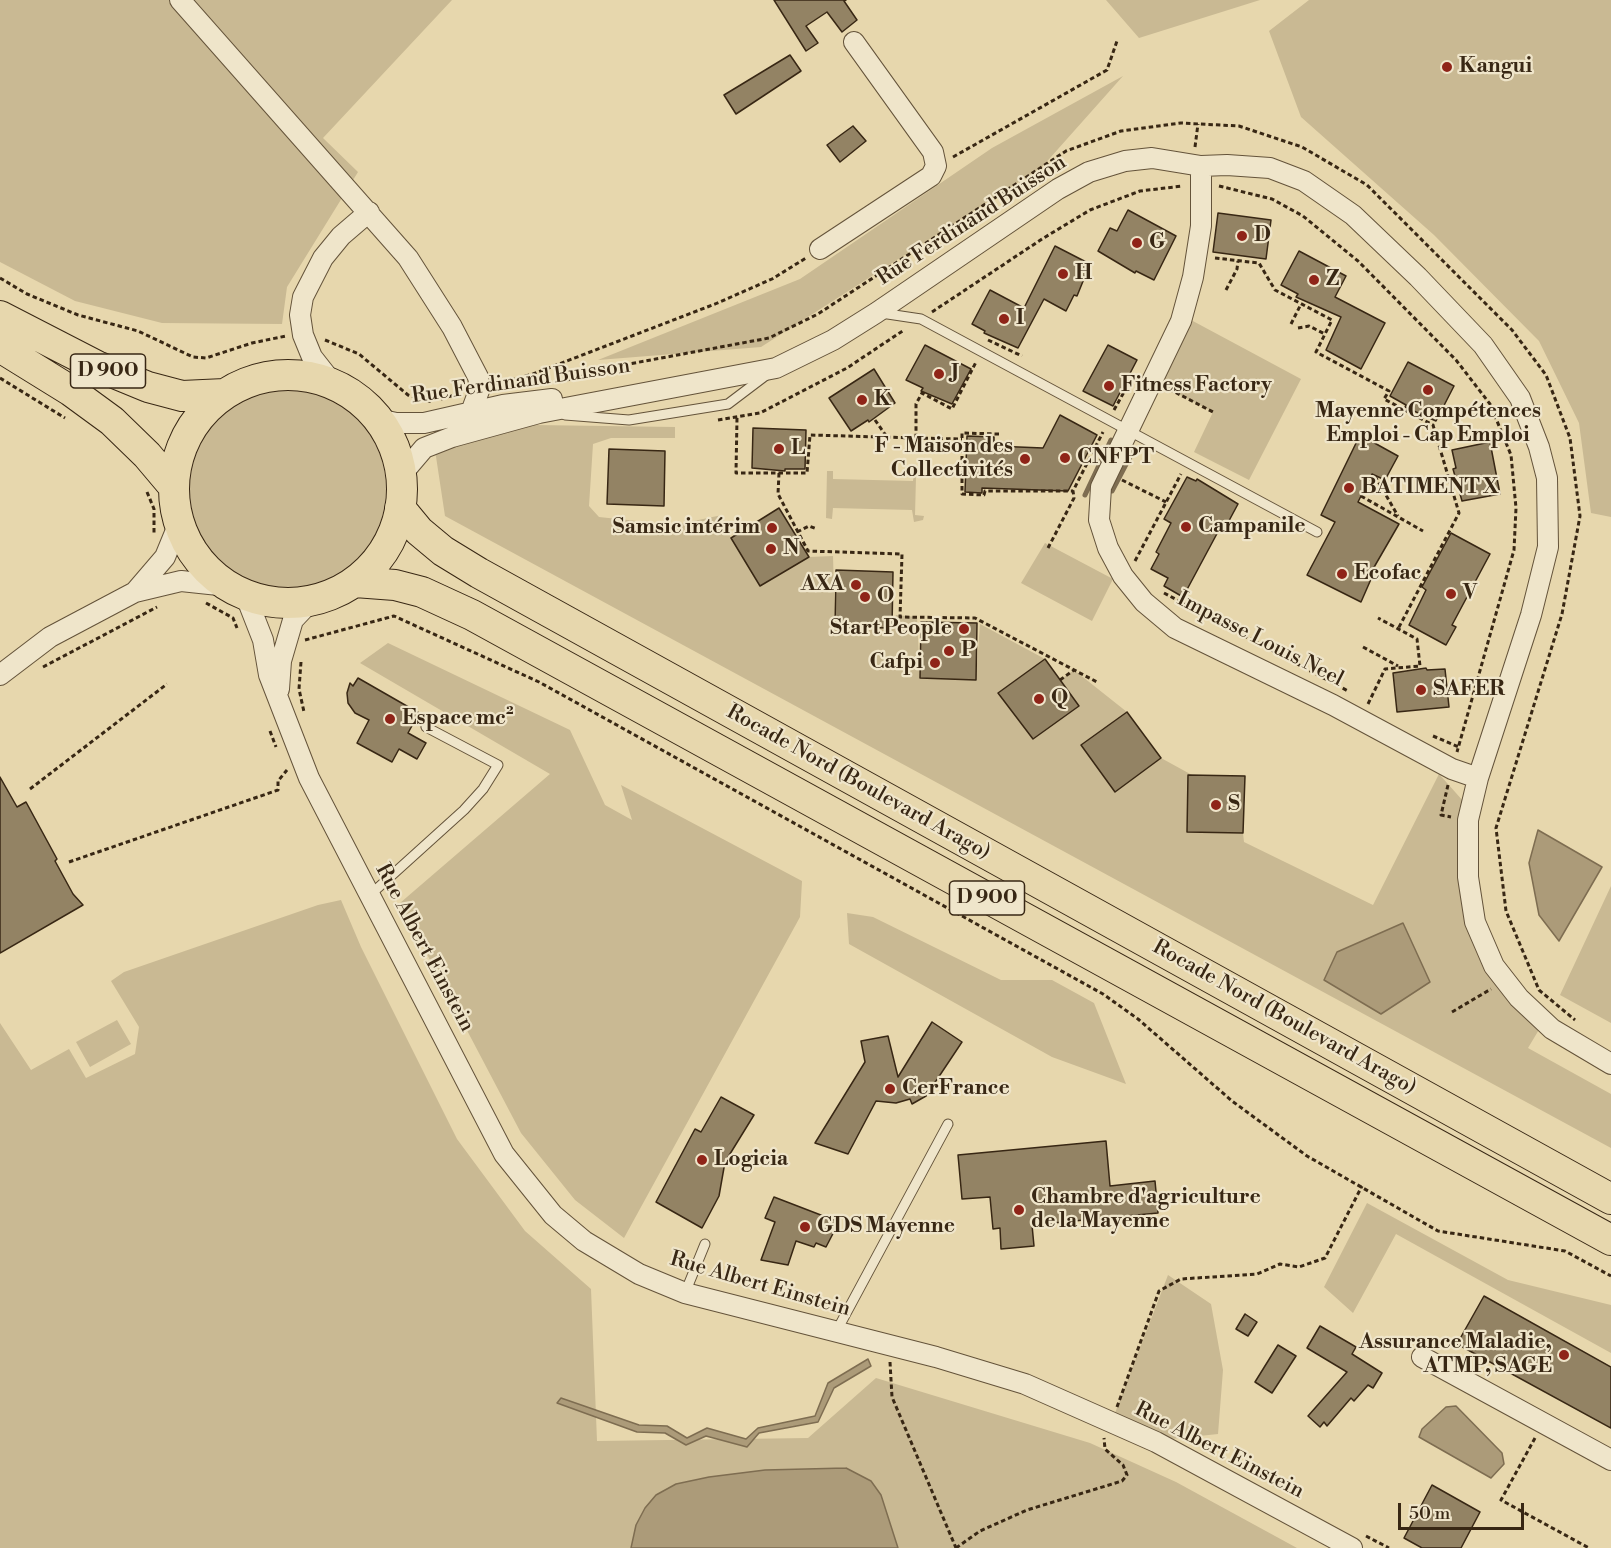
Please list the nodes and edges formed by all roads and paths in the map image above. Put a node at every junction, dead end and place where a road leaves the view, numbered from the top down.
1 (180, 0) edge
2 (1117, 41) dead end
3 (854, 42) dead end
4 (1198, 123) junction
5 (936, 166) junction
6 (1201, 166) junction
7 (369, 212) junction
8 (820, 249) joint
9 (1197, 249) junction
10 (1238, 261) junction
11 (0, 278) edge
12 (1226, 290) dead end
13 (1301, 304) junction
14 (876, 313) junction
15 (0, 315) edge
16 (1291, 324) dead end
17 (1298, 328) dead end
18 (1325, 334) junction
19 (303, 335) junction
20 (0, 347) edge
21 (981, 353) junction
22 (1022, 356) dead end
23 (776, 368) junction
24 (0, 378) edge
25 (554, 384) dead end
26 (334, 385) junction
27 (671, 386) junction
28 (480, 388) junction
29 (501, 389) dead end
30 (225, 394) junction
31 (471, 412) junction
32 (539, 413) junction
33 (67, 418) dead end
34 (737, 418) dead end
35 (378, 419) junction
36 (875, 420) dead end
37 (1130, 423) junction
38 (999, 434) dead end
39 (887, 437) junction
40 (916, 438) junction
41 (962, 439) junction
42 (1087, 463) dead end
43 (1187, 463) junction
44 (1092, 465) dead end
45 (779, 473) junction
46 (401, 476) junction
47 (1375, 476) dead end
48 (1124, 481) dead end
49 (159, 487) junction
50 (1073, 491) dead end
51 (1361, 496) dead end
52 (1166, 502) junction
53 (400, 508) junction
54 (1398, 516) junction
55 (179, 523) junction
56 (817, 529) dead end
57 (1424, 531) dead end
58 (797, 532) junction
59 (1317, 532) dead end
60 (150, 546) dead end
61 (1133, 569) junction
62 (355, 582) junction
63 (156, 587) junction
64 (1159, 589) dead end
65 (236, 590) junction
66 (135, 592) junction
67 (199, 599) dead end
68 (312, 600) junction
69 (1378, 618) dead end
70 (1398, 629) junction
71 (263, 640) junction
72 (1363, 647) dead end
73 (302, 649) dead end
74 (301, 659) dead end
75 (1401, 668) junction
76 (1074, 670) junction
77 (36, 672) dead end
78 (0, 675) edge
79 (1060, 680) dead end
80 (1097, 682) dead end
81 (167, 684) dead end
82 (1350, 693) dead end
83 (1358, 700) dead end
84 (285, 716) junction
85 (306, 723) dead end
86 (426, 727) dead end
87 (1429, 735) dead end
88 (1459, 747) dead end
89 (287, 770) dead end
90 (1478, 778) junction
91 (30, 789) dead end
92 (69, 862) dead end
93 (370, 895) junction
94 (1505, 981) junction
95 (1452, 1012) dead end
96 (1582, 1026) dead end
97 (1611, 1064) edge
98 (948, 1124) dead end
99 (1362, 1186) junction
100 (1611, 1199) edge
101 (1611, 1240) edge
102 (705, 1244) dead end
103 (1611, 1276) edge
104 (684, 1293) junction
105 (836, 1332) junction
106 (887, 1356) junction
107 (1422, 1358) dead end
108 (901, 1365) dead end
109 (1110, 1423) junction
110 (1543, 1424) junction
111 (1611, 1460) edge
112 (1356, 1540) edge
113 (956, 1548) edge
114 (1389, 1548) edge
115 (1589, 1548) edge

1 - 7 street
2 - 5 path
3 - 5 street
4 - 6 path
4 - 25 path
4 - 96 path
5 - 8 street
6 - 9 street, Impasse Louis Neel
6 - 14 street, Rue Ferdinand Buisson
6 - 90 street, Rue Ferdinand Buisson
7 - 19 street
7 - 28 street
8 - 28 path
9 - 10 path
9 - 37 street, Impasse Louis Neel
10 - 12 path
10 - 13 path
11 - 19 path
13 - 16 path
13 - 18 path
14 - 21 lane
14 - 23 street, Rue Ferdinand Buisson
15 - 30 main road, D 900
17 - 18 path
18 - 70 path
19 - 26 street
19 - 28 path
20 - 49 main road, D 900
21 - 22 path
21 - 37 lane
21 - 40 path
23 - 27 street, Rue Ferdinand Buisson
23 - 32 lane
24 - 33 path
26 - 30 main road
26 - 35 main road
27 - 31 street, Rue Ferdinand Buisson
27 - 32 street, Rue Ferdinand Buisson
28 - 29 path
28 - 31 street
30 - 49 main road
31 - 35 street, Rue Ferdinand Buisson
32 - 46 street, Rue Ferdinand Buisson
34 - 45 path
35 - 46 main road
36 - 39 path
37 - 43 lane
37 - 61 street, Impasse Louis Neel
38 - 41 path
39 - 40 path
39 - 45 path
40 - 41 path
41 - 50 path
42 - 44 path
43 - 52 path
43 - 59 lane
45 - 58 path
46 - 53 main road
47 - 54 path
48 - 52 path
49 - 55 main road
49 - 60 path
51 - 54 path
52 - 61 path
53 - 62 main road
53 - 100 main road, Rocade Nord (Boulevard Arago) / D 900
54 - 57 path
55 - 65 main road
55 - 66 street
56 - 58 path
58 - 76 path
61 - 90 street, Impasse Louis Neel
62 - 68 main road
62 - 101 main road, D 900
63 - 65 street
63 - 66 street
63 - 77 path
64 - 82 path
65 - 68 main road
65 - 71 street, Rue Albert Einstein
66 - 78 street
67 - 71 path
68 - 84 street, Rue Albert Einstein
69 - 70 path
70 - 75 path
71 - 84 street, Rue Albert Einstein
72 - 75 path
73 - 99 path
74 - 85 path
75 - 83 path
76 - 79 path
76 - 80 path
81 - 91 path
84 - 93 street, Rue Albert Einstein
86 - 93 lane
87 - 88 path
89 - 92 path
90 - 94 street, Rue Ferdinand Buisson
93 - 104 street, Rue Albert Einstein
94 - 95 path
94 - 97 street, Rue Ferdinand Buisson
98 - 105 lane
99 - 103 path
99 - 109 path
102 - 104 lane
104 - 105 street, Rue Albert Einstein
105 - 106 street, Rue Albert Einstein
106 - 108 path
106 - 109 street, Rue Albert Einstein
106 - 113 path
107 - 110 street
109 - 112 street, Rue Albert Einstein
109 - 113 path
110 - 111 street
110 - 115 path
112 - 114 path

